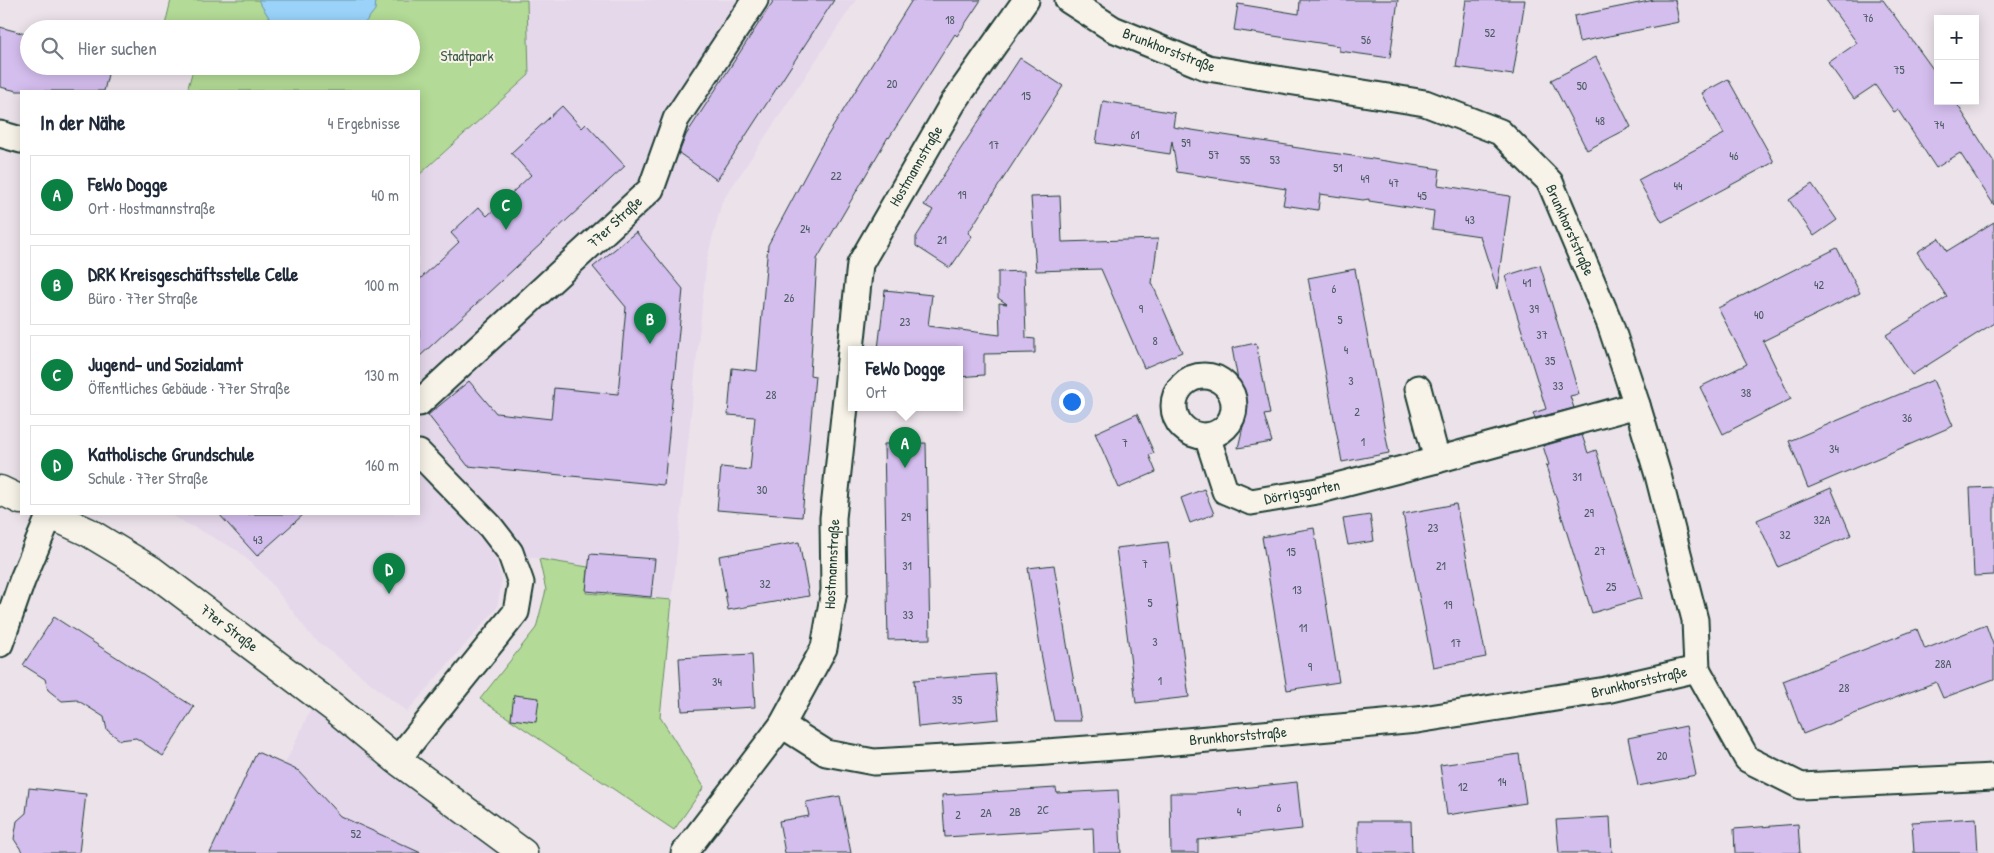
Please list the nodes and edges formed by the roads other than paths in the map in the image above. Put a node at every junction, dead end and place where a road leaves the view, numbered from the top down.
1 (756, 0) edge
2 (1026, 0) edge
3 (1068, 0) edge
4 (0, 134) edge
5 (20, 140) edge
6 (851, 346) edge
7 (848, 378) edge
8 (1418, 388) dead end
9 (420, 402) edge
10 (1637, 405) junction
11 (1207, 436) dead end
12 (420, 454) edge
13 (1437, 460) junction
14 (0, 490) edge
15 (20, 500) edge
16 (49, 515) edge
17 (51, 515) edge
18 (0, 644) edge
19 (1697, 668) junction
20 (782, 725) junction
21 (397, 760) junction
22 (1994, 778) edge
23 (523, 853) edge
24 (684, 853) edge

1 - 9 street, 77er Straße
2 - 6 street, Hostmannstraße
3 - 10 street, Brunkhorststraße
4 - 5 street
7 - 20 street, Hostmannstraße
8 - 13 street
10 - 13 street, Dörrigsgarten
10 - 19 street, Brunkhorststraße
11 - 13 street, Dörrigsgarten
12 - 21 street
14 - 15 street
16 - 18 street
17 - 21 street, 77er Straße
19 - 20 street, Brunkhorststraße
19 - 22 street, Brunkhorststraße
20 - 24 street, Hostmannstraße
21 - 23 street, 77er Straße

